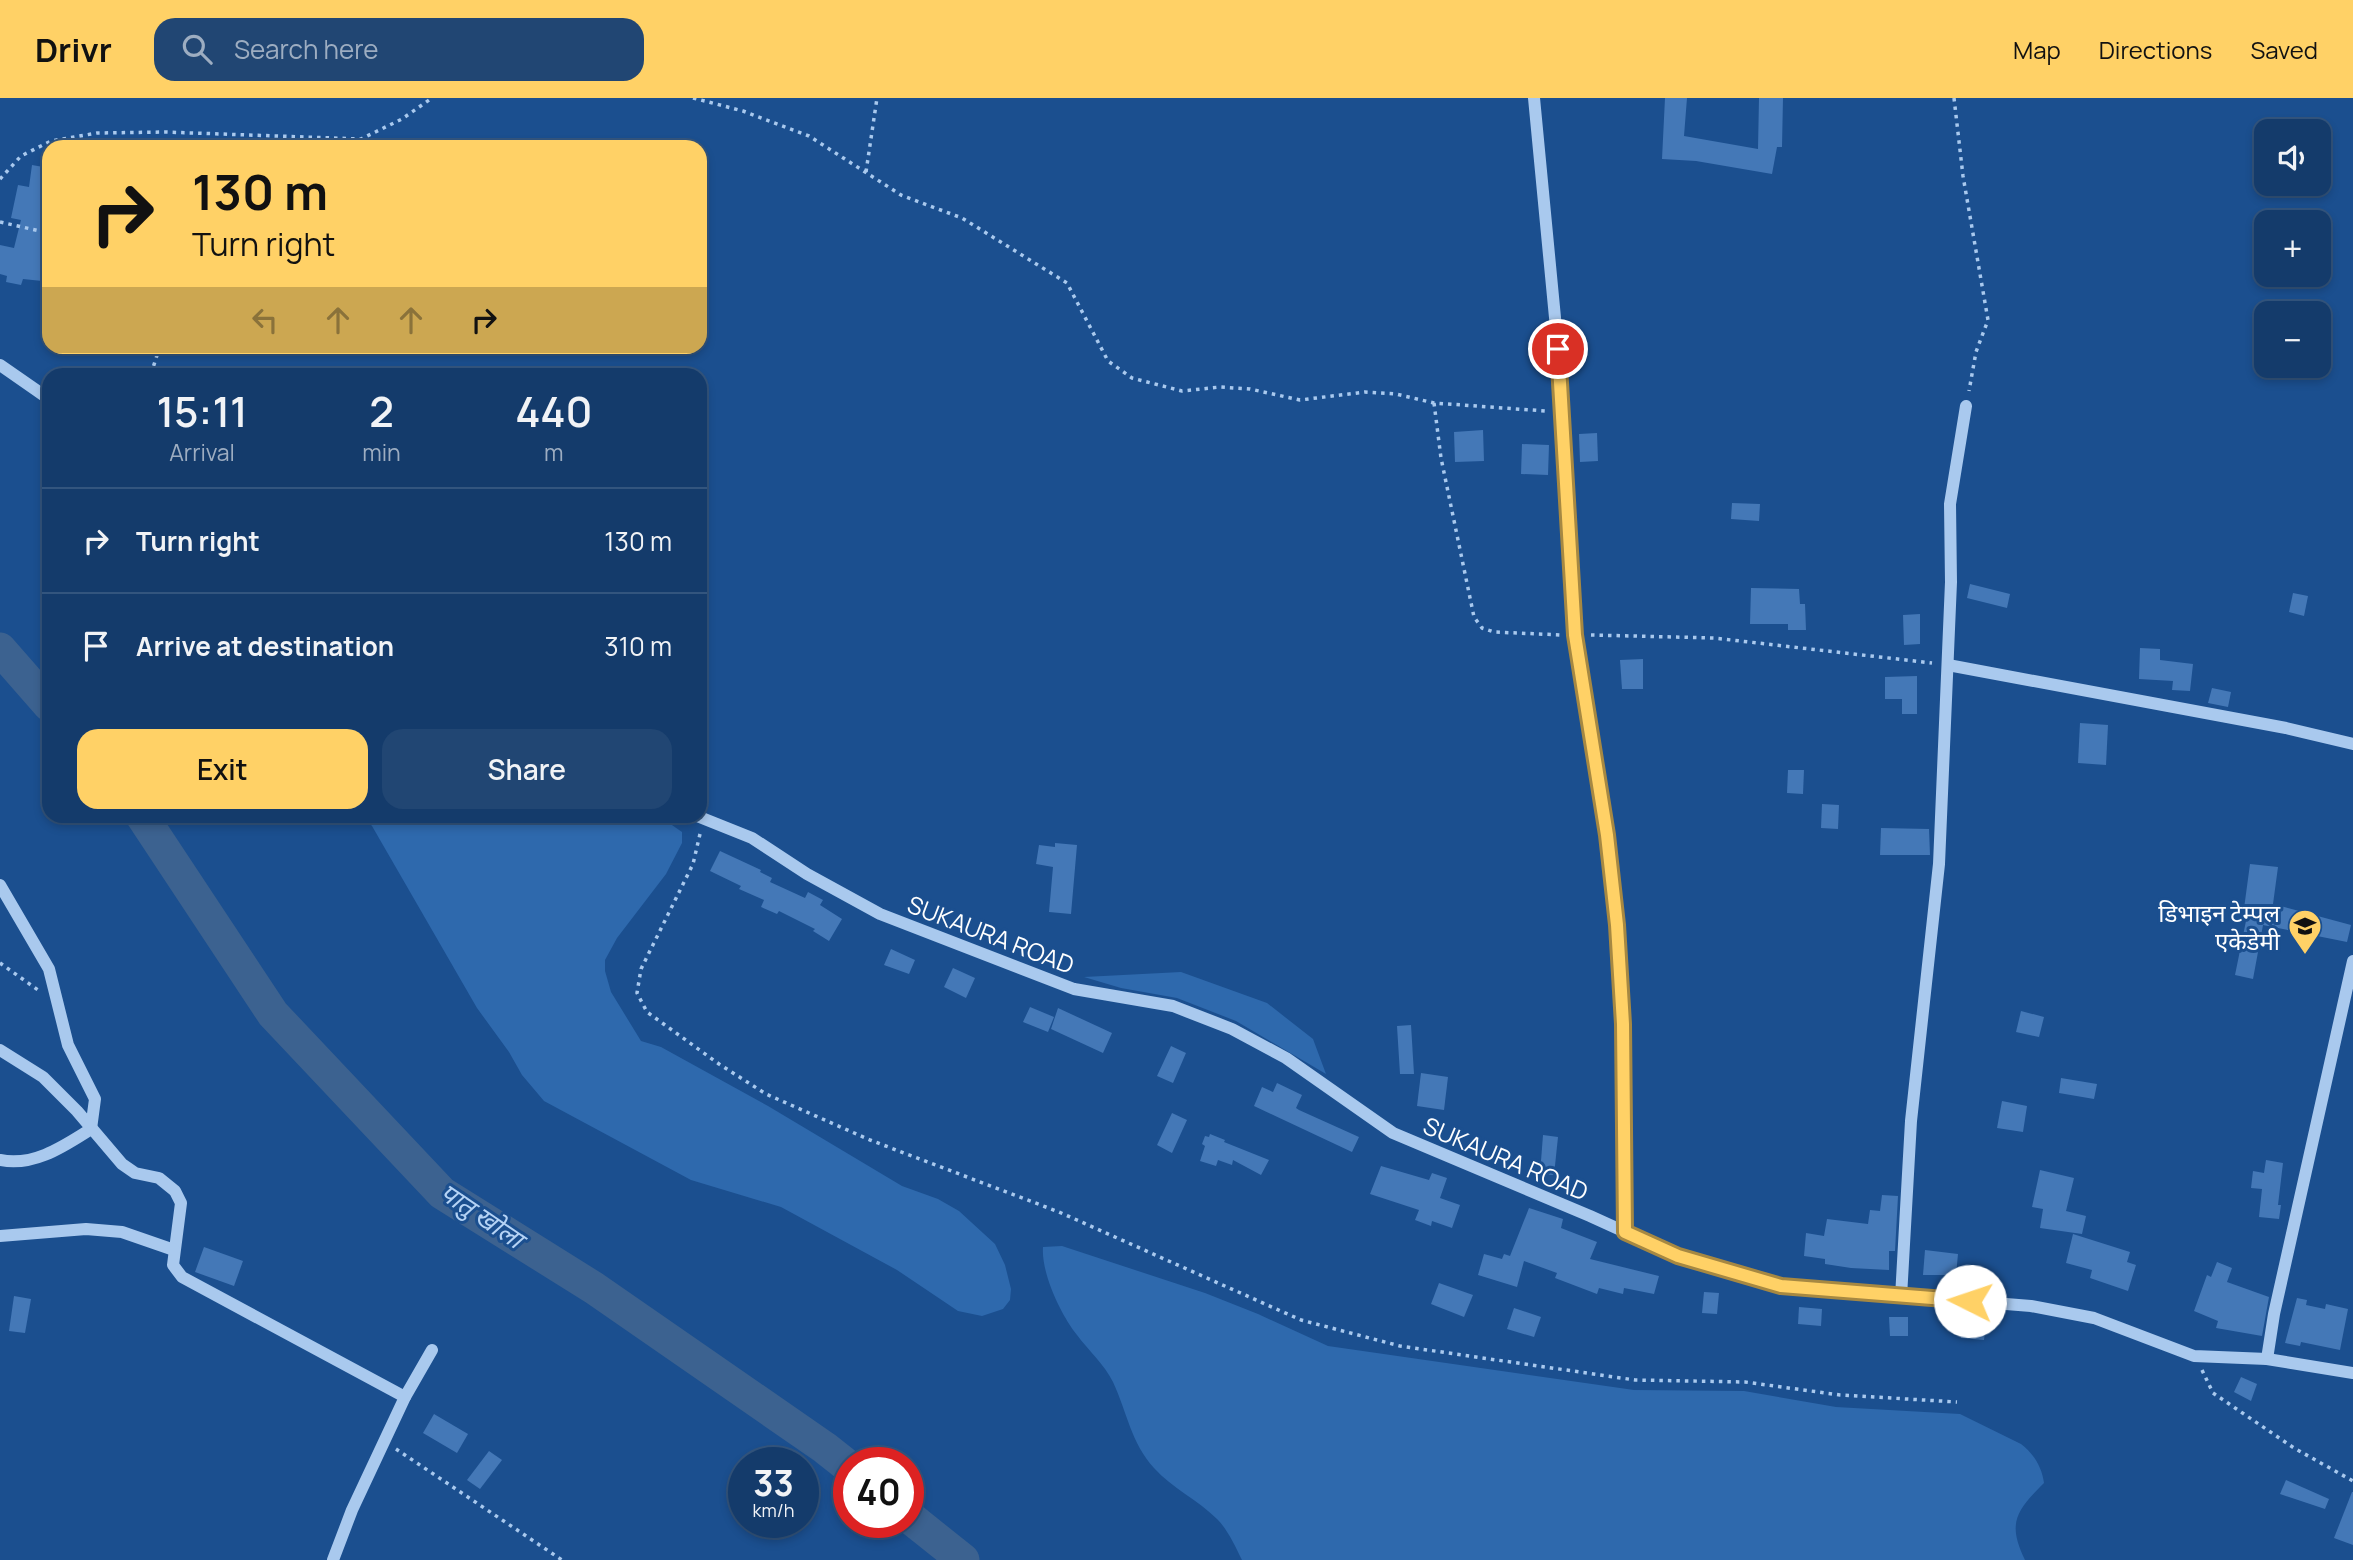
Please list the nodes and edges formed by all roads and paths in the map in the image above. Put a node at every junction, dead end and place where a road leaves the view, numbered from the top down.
1 (432, 98) edge
2 (693, 98) edge
3 (877, 98) edge
4 (1534, 98) edge
5 (1954, 98) edge
6 (57, 140) edge
7 (42, 146) edge
8 (866, 173) junction
9 (0, 178) edge
10 (0, 222) edge
11 (42, 231) edge
12 (0, 365) edge
13 (42, 394) edge
14 (1434, 403) junction
15 (1966, 406) joint
16 (1562, 412) junction
17 (1575, 635) junction
18 (1948, 665) junction
19 (2353, 744) edge
20 (707, 820) edge
21 (699, 823) edge
22 (0, 885) edge
23 (2353, 961) edge
24 (0, 963) edge
25 (57, 1004) junction
26 (0, 1050) edge
27 (92, 1129) junction
28 (0, 1160) edge
29 (1625, 1232) junction
30 (0, 1236) edge
31 (174, 1250) junction
32 (1901, 1297) junction
33 (432, 1350) dead end
34 (2194, 1356) junction
35 (2267, 1359) junction
36 (2353, 1373) edge
37 (405, 1397) junction
38 (1957, 1402) dead end
39 (385, 1441) junction
40 (2353, 1481) edge
41 (334, 1560) edge
42 (562, 1560) edge

1 - 6 path
2 - 8 path
3 - 8 path
4 - 16 street
5 - 15 path
7 - 9 path
8 - 14 path
10 - 11 path
12 - 13 street
14 - 16 path
14 - 17 path
15 - 18 street
16 - 17 street
17 - 18 path
17 - 29 street
18 - 19 street
18 - 32 street
20 - 29 street, SUKAURA ROAD
21 - 38 path
22 - 25 street
23 - 35 street
24 - 25 path
25 - 27 street
26 - 27 street
27 - 28 street
27 - 31 street
29 - 32 street, SUKAURA ROAD
30 - 31 street
31 - 37 street
32 - 34 street, SUKAURA ROAD
33 - 37 street
34 - 35 street, SUKAURA ROAD
34 - 40 path
35 - 36 street, SUKAURA ROAD
37 - 39 street
39 - 41 street
39 - 42 path

